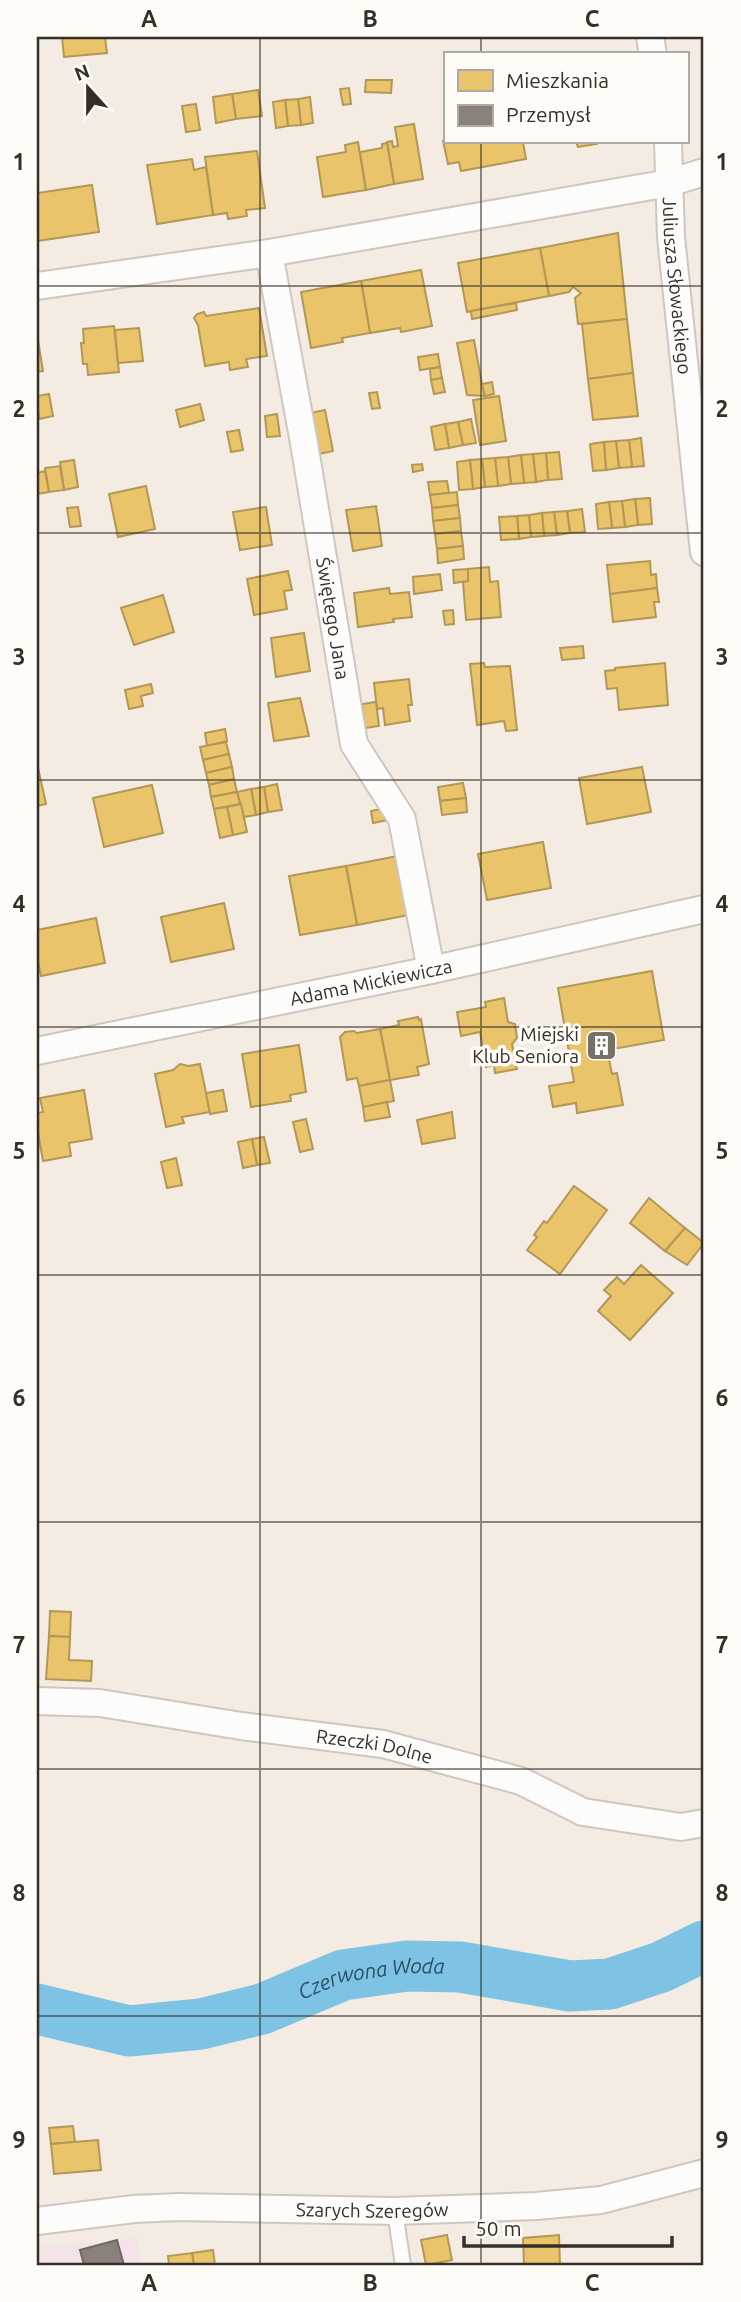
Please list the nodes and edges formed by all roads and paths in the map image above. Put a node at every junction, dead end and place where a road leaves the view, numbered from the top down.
1 (668, 144) edge
2 (704, 172) edge
3 (669, 183) junction
4 (270, 253) junction
5 (37, 286) edge
6 (704, 552) edge
7 (704, 909) edge
8 (431, 970) junction
9 (37, 1051) edge
10 (37, 1701) edge
11 (704, 1823) edge
12 (704, 2173) edge
13 (395, 2211) junction
14 (37, 2221) edge
15 (402, 2265) edge

1 - 3 street, Juliusza Słowackiego
2 - 3 street
3 - 4 street
3 - 6 street, Juliusza Słowackiego
4 - 5 street
4 - 8 street, Świętego Jana
7 - 8 street, Adama Mickiewicza
8 - 9 street, Adama Mickiewicza
10 - 11 street, Rzeczki Dolne
12 - 13 street, Szarych Szeregów
13 - 14 street, Szarych Szeregów
13 - 15 lane

